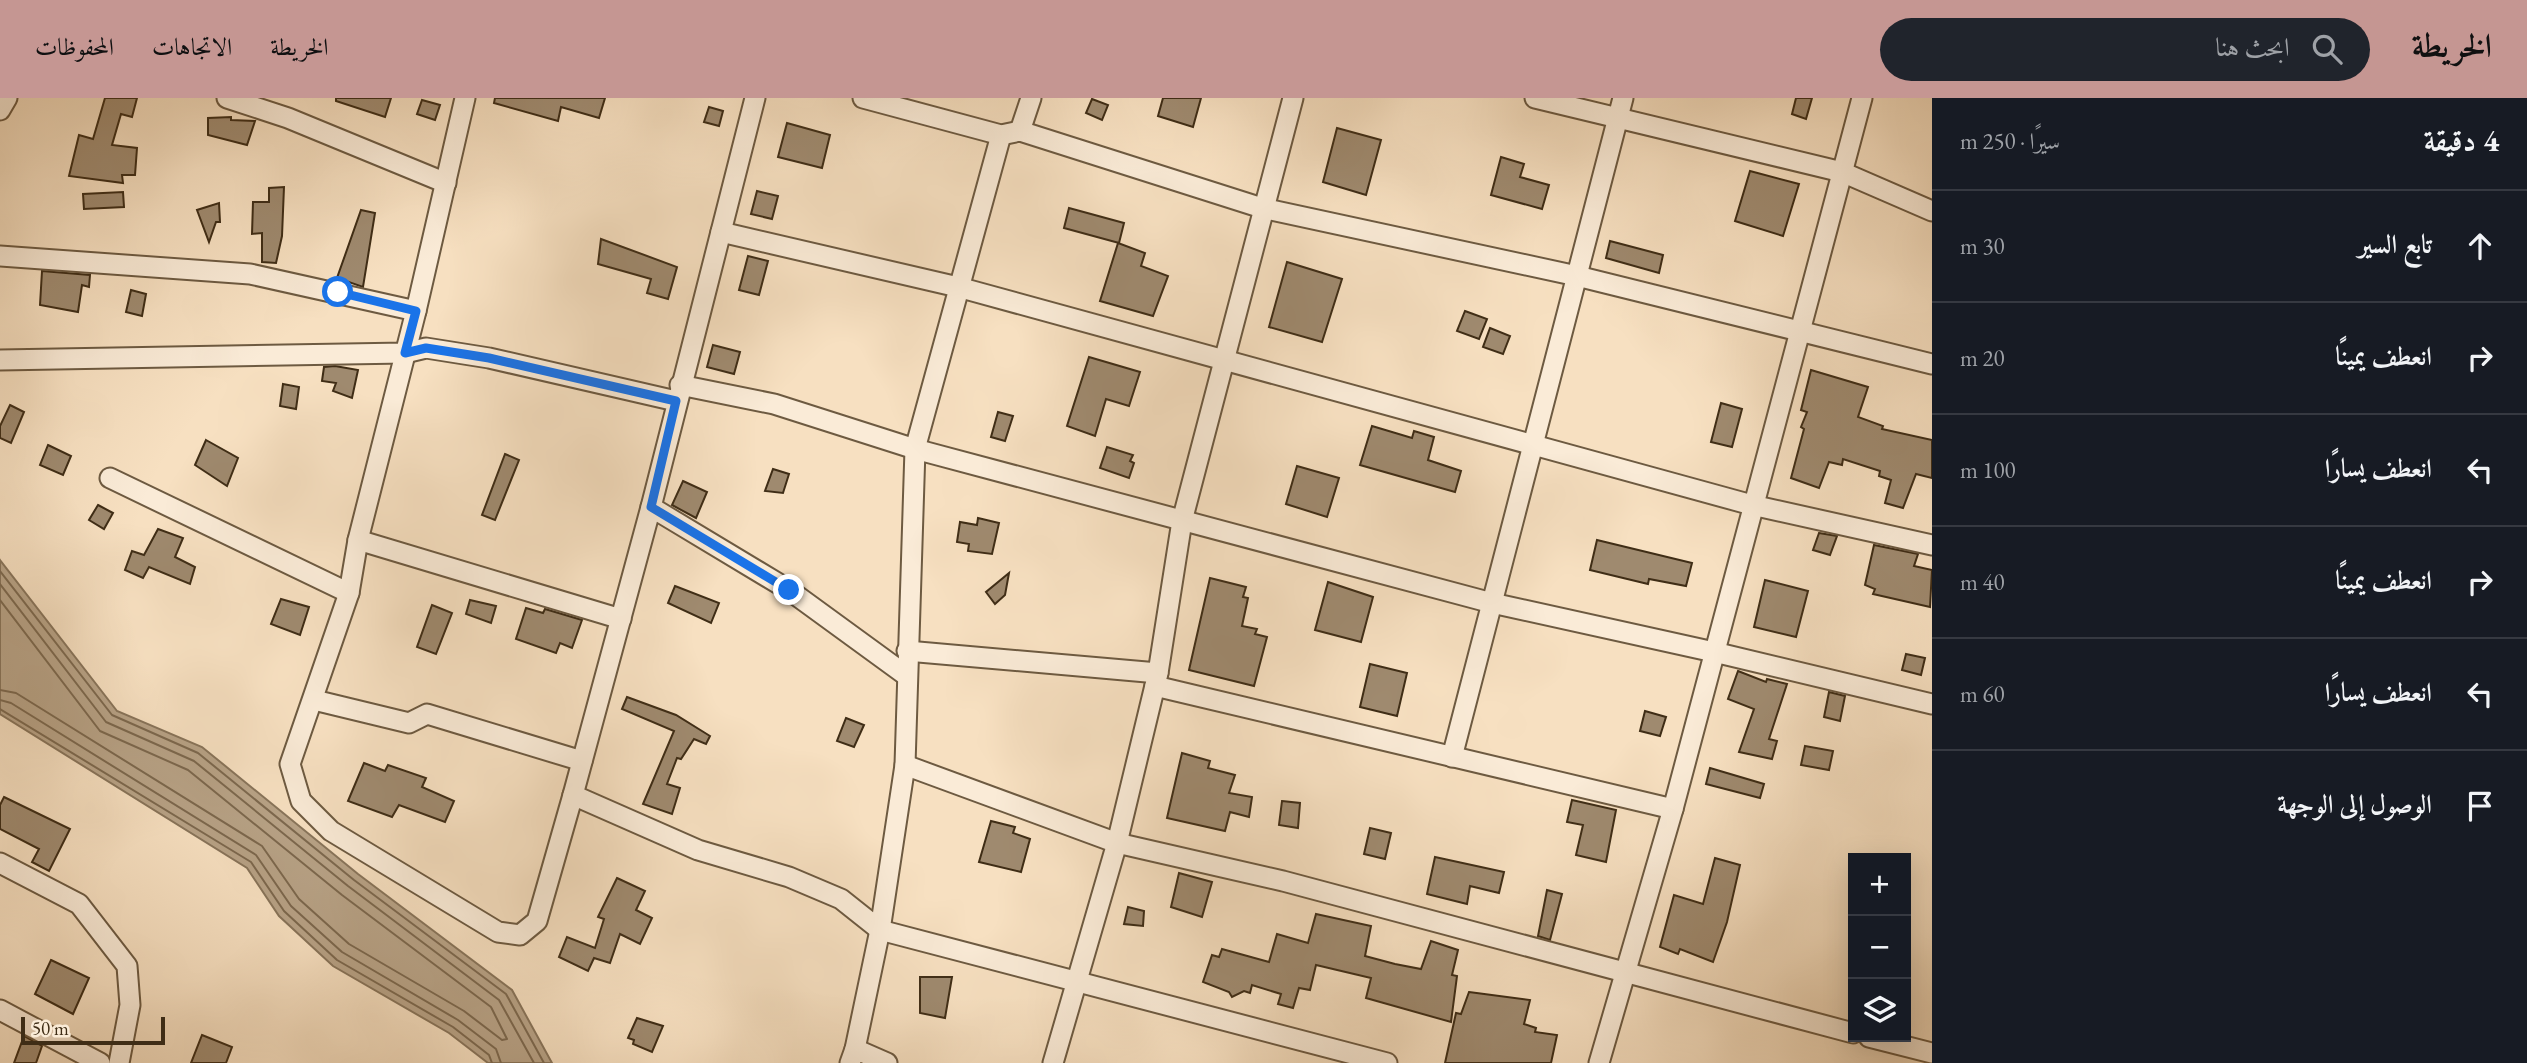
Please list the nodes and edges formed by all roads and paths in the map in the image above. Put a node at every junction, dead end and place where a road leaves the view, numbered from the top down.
1 (7, 98) edge
2 (227, 98) edge
3 (465, 98) edge
4 (755, 98) edge
5 (863, 98) edge
6 (1031, 98) edge
7 (1293, 98) edge
8 (1535, 98) edge
9 (1623, 98) edge
10 (1862, 98) edge
11 (0, 110) edge
12 (1617, 120) junction
13 (1011, 133) junction
14 (1842, 172) junction
15 (446, 183) junction
16 (1262, 208) junction
17 (1932, 211) edge
18 (721, 232) junction
19 (0, 256) edge
20 (1577, 276) junction
21 (958, 287) junction
22 (416, 311) junction
23 (1800, 330) junction
24 (405, 353) junction
25 (0, 360) edge
26 (1225, 362) junction
27 (1932, 363) edge
28 (678, 393) junction
29 (1534, 444) junction
30 (915, 449) junction
31 (110, 478) dead end
32 (1752, 505) junction
33 (651, 507) junction
34 (1182, 521) junction
35 (358, 540) junction
36 (1932, 545) edge
37 (349, 593) junction
38 (1492, 603) junction
39 (621, 619) junction
40 (907, 651) junction
41 (1714, 652) junction
42 (907, 676) junction
43 (1157, 680) junction
44 (314, 700) junction
45 (1932, 704) edge
46 (1452, 757) junction
47 (582, 761) junction
48 (905, 765) junction
49 (573, 795) junction
50 (1673, 809) junction
51 (1116, 843) junction
52 (0, 863) edge
53 (880, 930) junction
54 (1625, 974) junction
55 (1075, 982) junction
56 (0, 1010) edge
57 (1848, 1032) edge
58 (1889, 1042) edge
59 (1932, 1053) edge
60 (852, 1056) edge
61 (100, 1063) edge
62 (119, 1063) edge
63 (887, 1063) edge
64 (1054, 1063) edge
65 (1387, 1063) edge
66 (1599, 1063) edge

1 - 11 street
2 - 15 street
3 - 15 street
4 - 18 street
5 - 13 street
6 - 13 street
7 - 16 street
8 - 12 street
9 - 12 street
10 - 14 street
12 - 14 street
12 - 20 street
13 - 16 street
13 - 21 street
14 - 17 street
14 - 23 street
15 - 22 street
16 - 20 street
16 - 26 street
18 - 21 street
18 - 28 street
19 - 22 street
20 - 23 street
20 - 29 street
21 - 26 street
21 - 30 street
22 - 24 street
23 - 27 street
23 - 32 street
24 - 25 street
24 - 28 street
24 - 35 street
26 - 29 street
26 - 34 street
28 - 30 street
28 - 33 street
29 - 32 street
29 - 38 street
30 - 34 street
30 - 40 street
31 - 37 street
32 - 36 street
32 - 41 street
33 - 39 street
33 - 42 street
34 - 38 street
34 - 43 street
35 - 37 street
35 - 39 street
37 - 44 street
38 - 41 street
38 - 46 street
39 - 47 street
40 - 42 street
40 - 43 street
41 - 45 street
41 - 50 street
42 - 48 street
43 - 46 street
43 - 51 street
44 - 47 street
44 - 49 street
46 - 50 street
47 - 49 street
48 - 51 street
48 - 53 street
49 - 53 street
50 - 54 street
51 - 54 street
51 - 55 street
52 - 62 street
53 - 55 street
53 - 60 street
54 - 57 street
54 - 66 street
55 - 64 street
55 - 65 street
56 - 61 street
58 - 59 street
60 - 63 street

